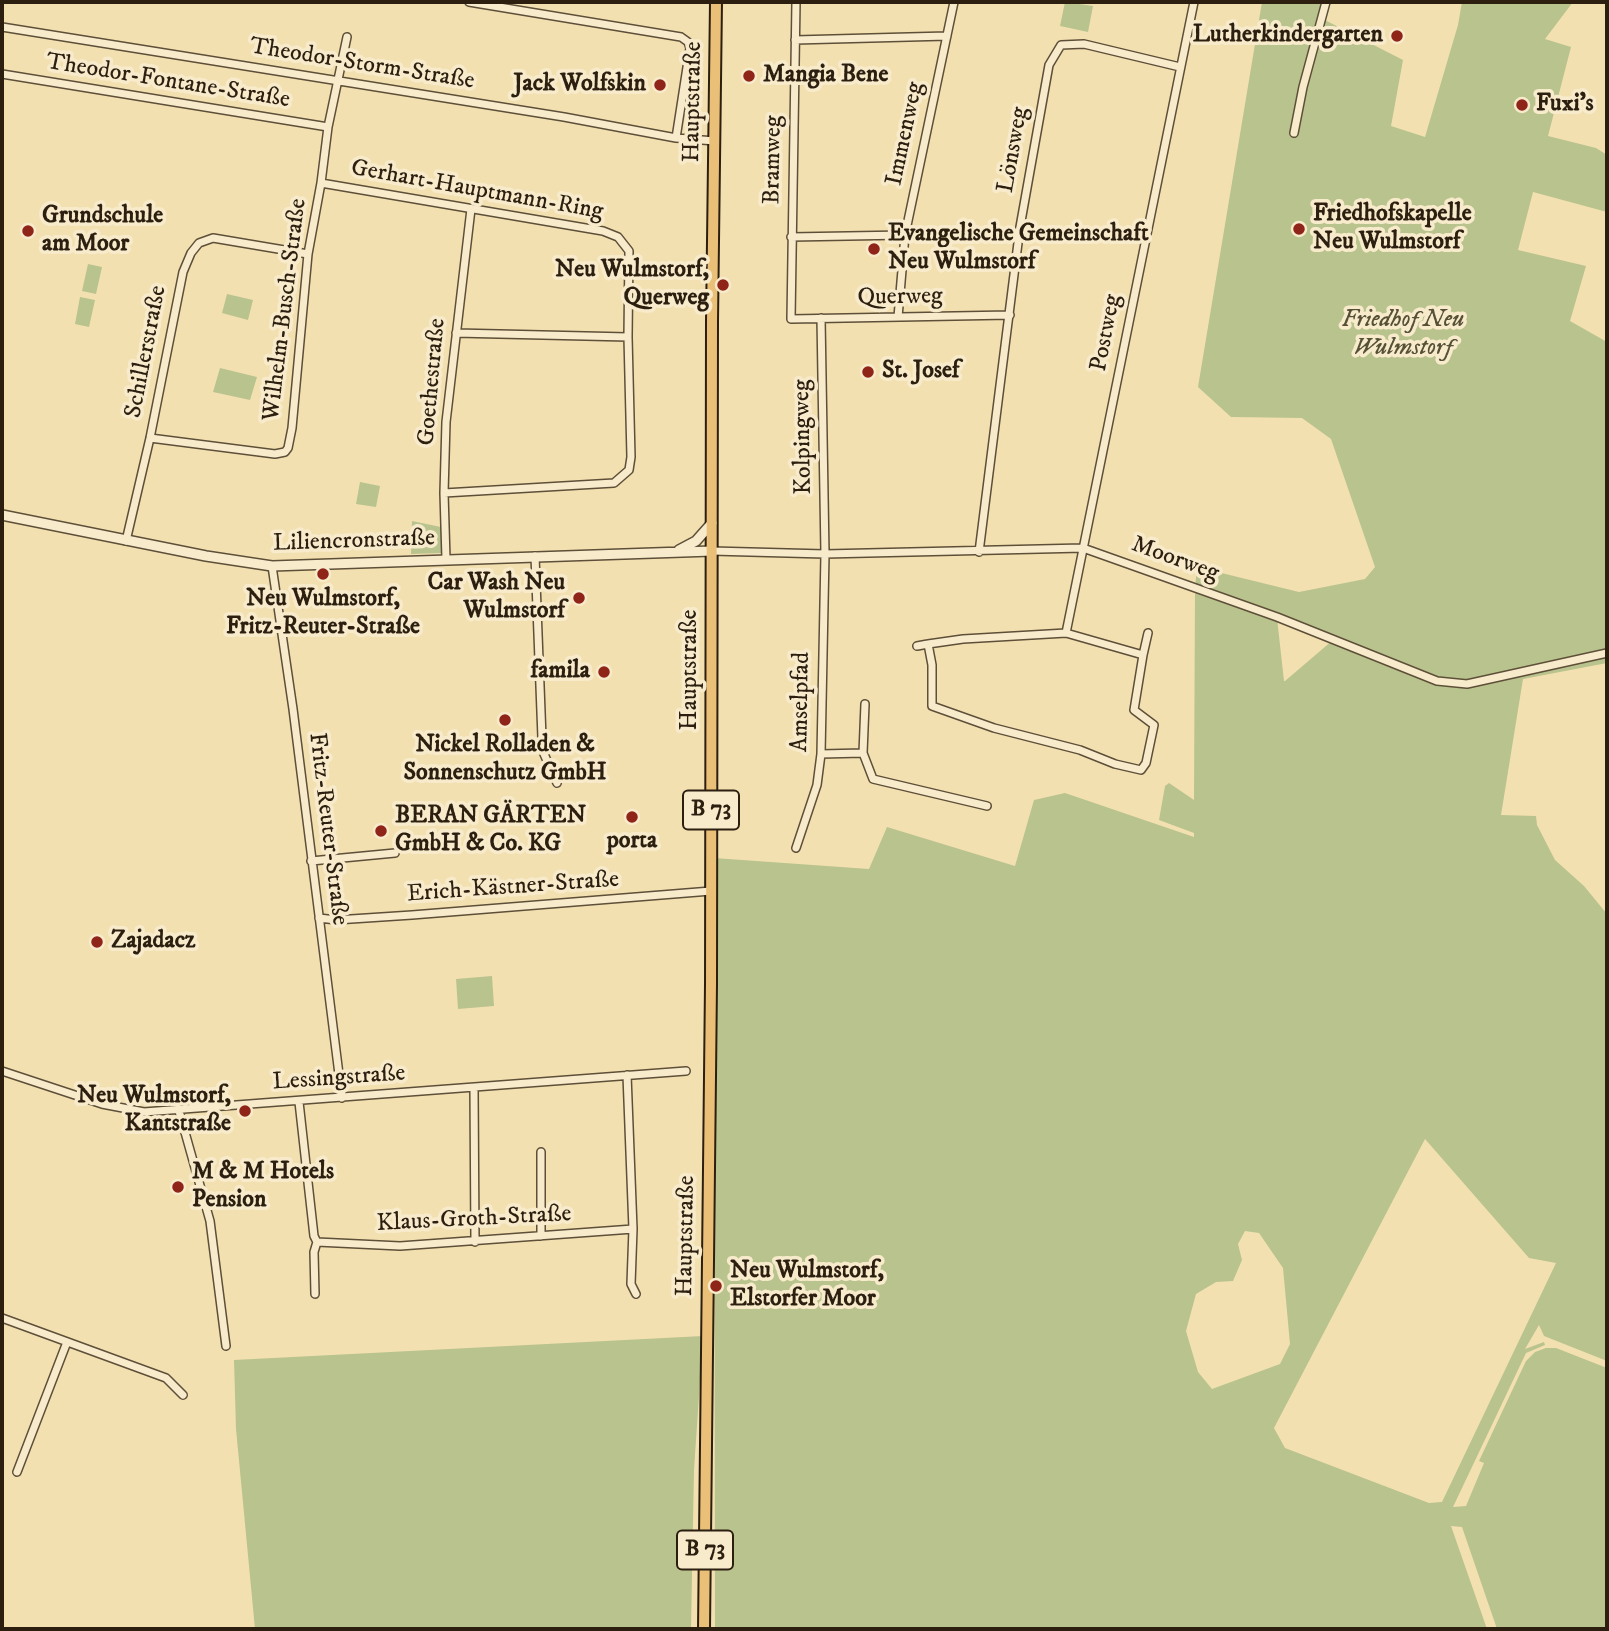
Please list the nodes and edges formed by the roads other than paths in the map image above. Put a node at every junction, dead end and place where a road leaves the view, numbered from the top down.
1 (469, 2) edge
2 (716, 2) edge
3 (796, 2) edge
4 (954, 2) edge
5 (1194, 2) edge
6 (1326, 2) edge
7 (2, 27) edge
8 (947, 36) junction
9 (347, 37) dead end
10 (796, 40) junction
11 (1180, 67) junction
12 (2, 74) edge
13 (338, 81) junction
14 (328, 127) junction
15 (1294, 133) dead end
16 (676, 138) junction
17 (715, 141) junction
18 (321, 183) junction
19 (471, 209) junction
20 (905, 234) junction
21 (791, 237) junction
22 (308, 254) junction
23 (1010, 315) junction
24 (898, 317) junction
25 (821, 318) junction
26 (791, 319) joint
27 (456, 333) junction
28 (628, 337) junction
29 (150, 438) junction
30 (444, 494) junction
31 (2, 515) edge
32 (712, 523) junction
33 (126, 541) junction
34 (1083, 548) junction
35 (678, 551) junction
36 (712, 551) junction
37 (979, 552) junction
38 (825, 554) junction
39 (536, 556) junction
40 (446, 559) junction
41 (272, 566) junction
42 (1066, 633) junction
43 (1148, 633) dead end
44 (928, 644) junction
45 (917, 646) dead end
46 (1607, 653) edge
47 (1143, 655) junction
48 (865, 704) dead end
49 (863, 753) junction
50 (821, 754) junction
51 (557, 783) dead end
52 (987, 806) dead end
53 (796, 848) dead end
54 (395, 853) dead end
55 (311, 861) junction
56 (711, 891) junction
57 (319, 918) junction
58 (2, 1071) edge
59 (685, 1071) dead end
60 (627, 1075) junction
61 (474, 1088) junction
62 (342, 1098) junction
63 (299, 1101) junction
64 (179, 1111) junction
65 (541, 1152) dead end
66 (633, 1229) junction
67 (541, 1237) junction
68 (317, 1242) junction
69 (475, 1242) junction
70 (315, 1294) dead end
71 (636, 1294) dead end
72 (2, 1318) edge
73 (67, 1342) junction
74 (226, 1346) dead end
75 (183, 1395) dead end
76 (17, 1472) dead end
77 (704, 1629) edge

1 - 16 street
2 - 17 main road, Hauptstraße / B 73
3 - 10 street, Bramweg
4 - 8 street, Immenweg
5 - 11 street, Postweg
6 - 15 street
7 - 13 street, Theodor-Storm-Straße
8 - 10 street
8 - 20 street, Immenweg
9 - 13 street, Wilhelm-Busch-Straße
10 - 21 street, Bramweg
11 - 23 street, Lönsweg
11 - 34 street, Postweg
12 - 14 street, Theodor-Fontane-Straße
13 - 14 street, Wilhelm-Busch-Straße
13 - 16 street, Theodor-Storm-Straße
14 - 18 street, Wilhelm-Busch-Straße
16 - 17 street, Theodor-Storm-Straße
17 - 32 main road, Hauptstraße / B 73
18 - 19 street, Gerhart-Hauptmann-Ring
18 - 22 street, Wilhelm-Busch-Straße
19 - 27 street, Goethestraße
19 - 28 street, Gerhart-Hauptmann-Ring
20 - 21 street
20 - 24 street, Immenweg
21 - 26 street, Bramweg
22 - 29 street, Schillerstraße
22 - 29 street, Wilhelm-Busch-Straße
23 - 24 street, Querweg
23 - 37 street, Lönsweg
24 - 25 street, Querweg
25 - 26 street, Querweg
25 - 38 street, Kolpingweg
27 - 28 street
27 - 30 street, Goethestraße
28 - 30 street, Gerhart-Hauptmann-Ring
29 - 33 street, Schillerstraße
30 - 40 street, Goethestraße
31 - 33 street, Liliencronstraße
32 - 35 street
32 - 36 main road, Hauptstraße / B 73
33 - 41 street, Liliencronstraße
34 - 37 street, Moorweg
34 - 42 street, Postweg
34 - 46 street, Moorweg
35 - 36 street, Liliencronstraße
35 - 39 street, Liliencronstraße
36 - 38 street, Moorweg
36 - 56 main road, Hauptstraße / B 73
37 - 38 street, Moorweg
38 - 50 street, Amselpfad
39 - 40 street, Liliencronstraße
39 - 51 street
40 - 41 street, Liliencronstraße
41 - 55 street, Fritz-Reuter-Straße
42 - 44 street
42 - 47 street
43 - 47 street
44 - 45 street
44 - 47 street
48 - 49 street
49 - 50 street
49 - 52 street
50 - 53 street, Amselpfad
54 - 55 street
55 - 57 street, Fritz-Reuter-Straße
56 - 57 street, Erich-Kästner-Straße
56 - 77 main road, Hauptstraße / B 73
57 - 62 street, Fritz-Reuter-Straße
58 - 64 street, Lessingstraße
59 - 60 street, Lessingstraße
60 - 61 street, Lessingstraße
60 - 66 street
61 - 62 street, Lessingstraße
61 - 69 street
62 - 63 street, Lessingstraße
63 - 64 street, Lessingstraße
63 - 68 street
64 - 74 street
65 - 67 street
66 - 67 street, Klaus-Groth-Straße
66 - 71 street
67 - 69 street, Klaus-Groth-Straße
68 - 69 street, Klaus-Groth-Straße
68 - 70 street
72 - 73 street
73 - 75 street
73 - 76 street

